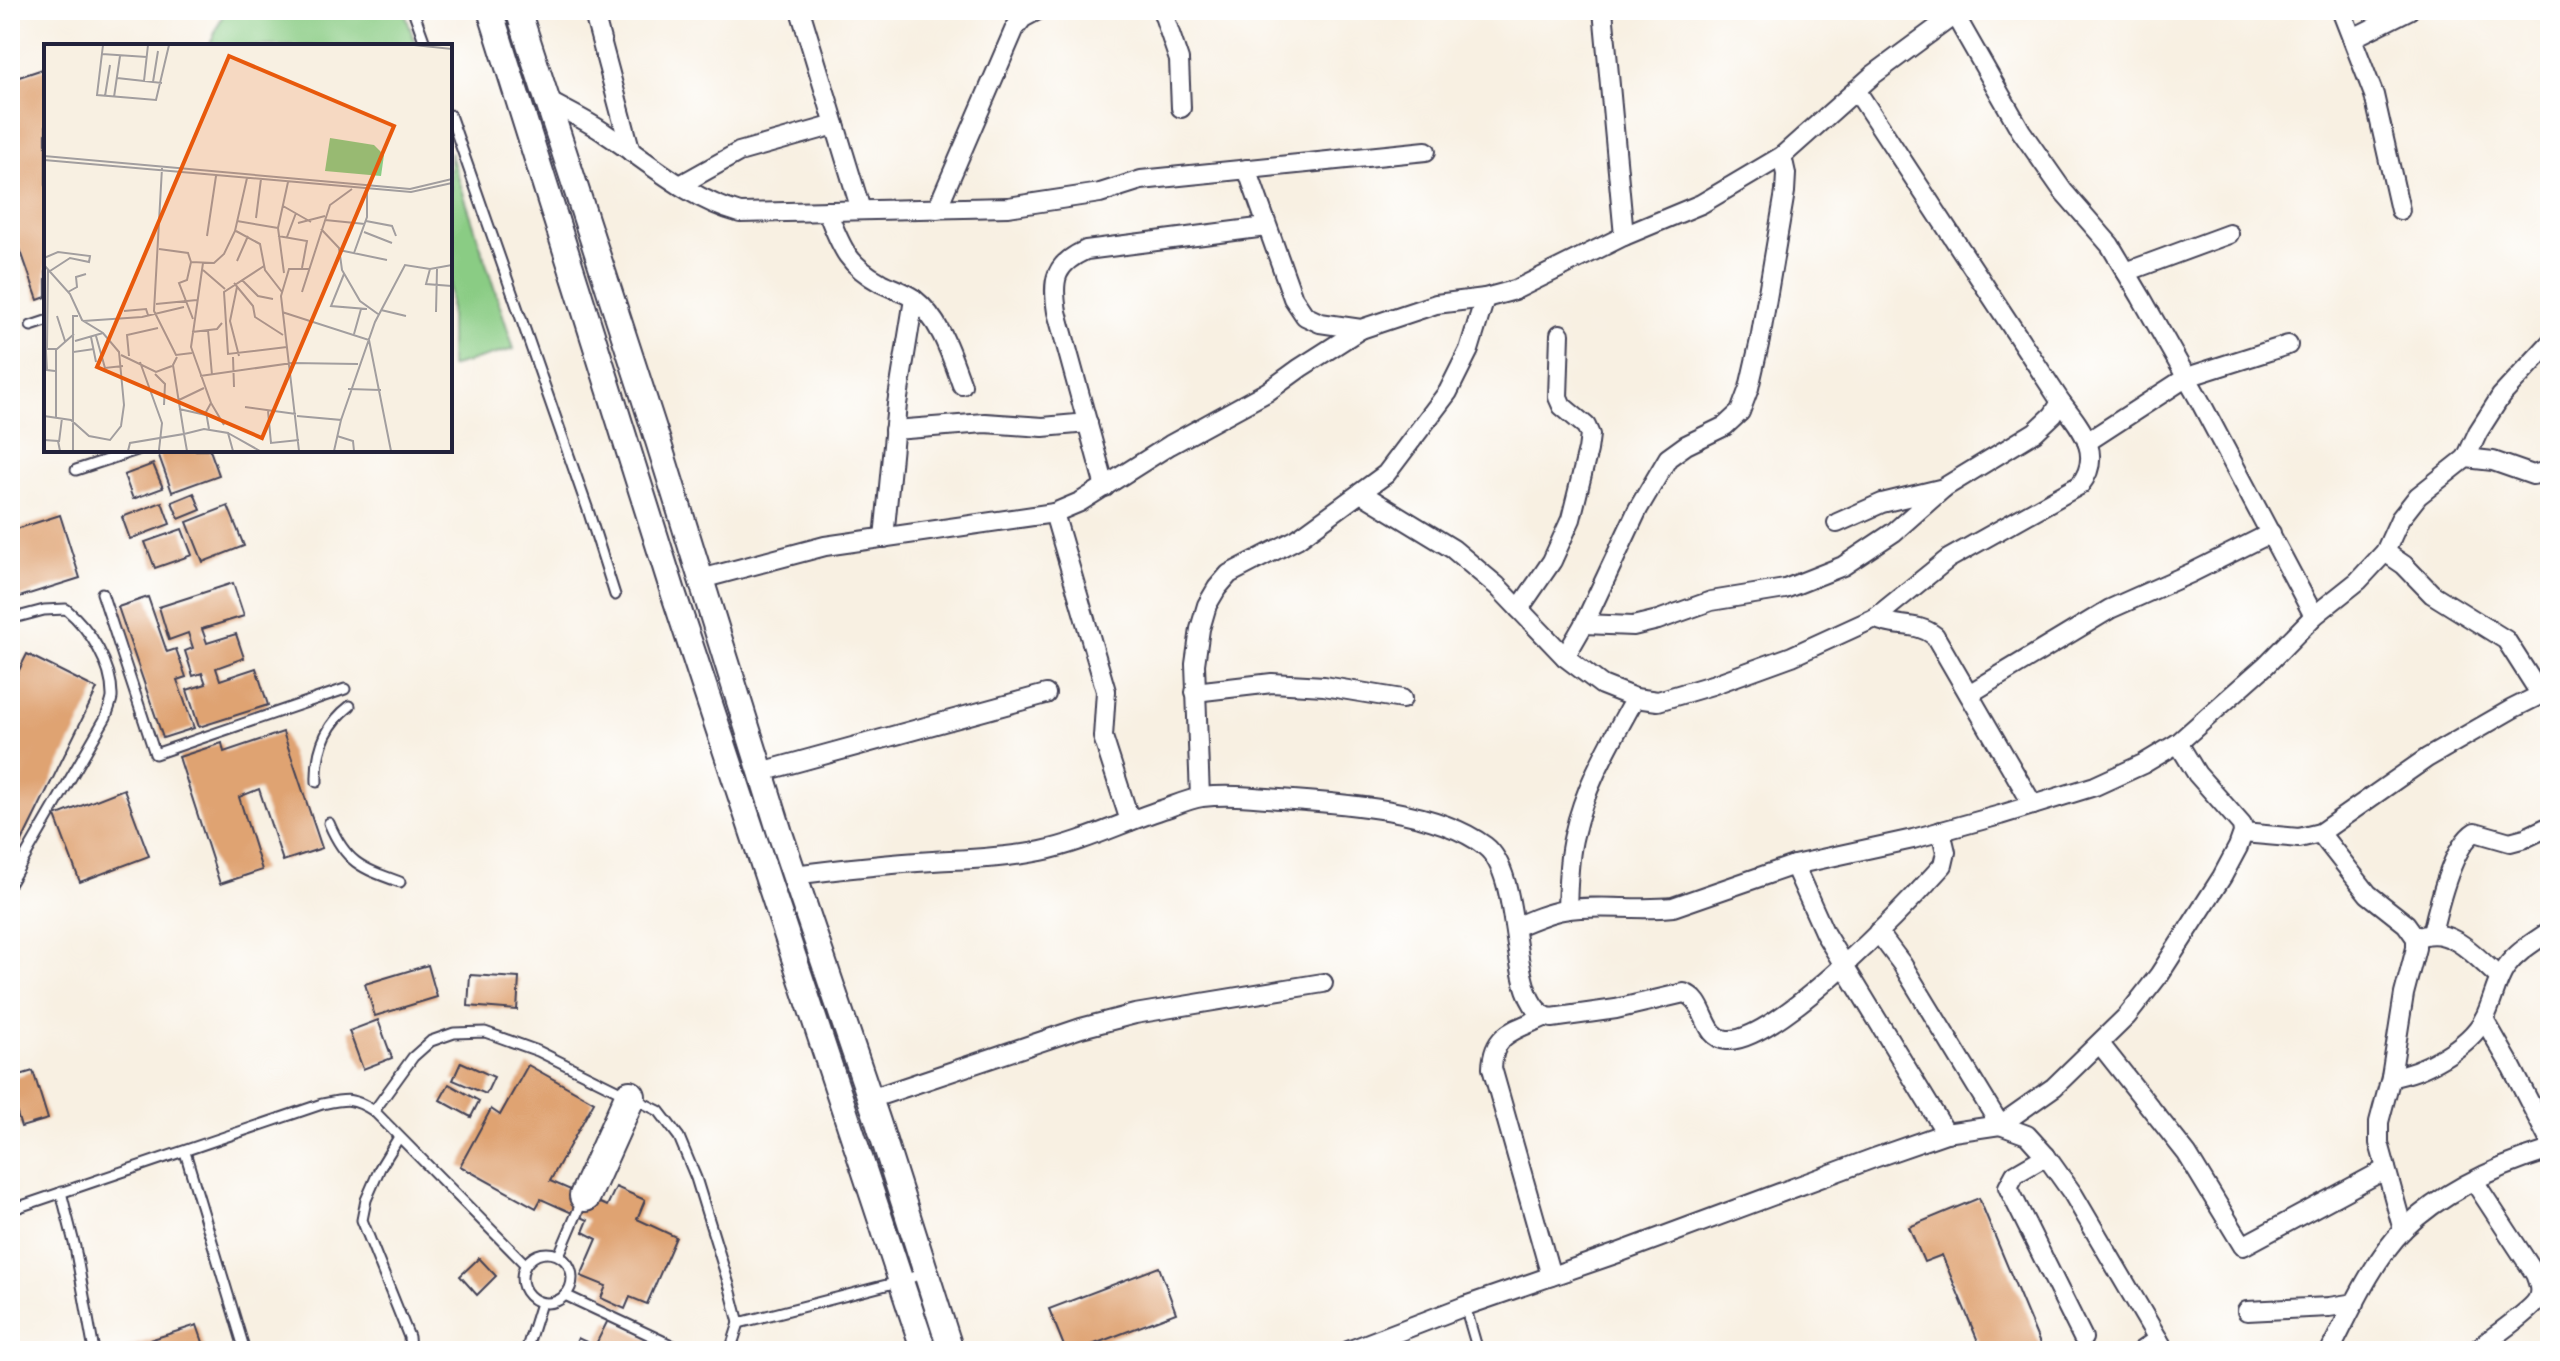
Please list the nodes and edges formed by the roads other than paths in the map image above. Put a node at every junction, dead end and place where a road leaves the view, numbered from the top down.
1 (413, 10) edge
2 (490, 10) edge
3 (518, 10) edge
4 (593, 10) edge
5 (800, 10) edge
6 (1162, 10) edge
7 (1603, 10) edge
8 (2341, 10) edge
9 (2409, 10) edge
10 (1956, 11) edge
11 (1027, 13) edge
12 (2353, 38) junction
13 (425, 44) edge
14 (1856, 90) junction
15 (546, 100) junction
16 (1181, 108) dead end
17 (452, 121) edge
18 (835, 125) junction
19 (1426, 151) dead end
20 (631, 152) junction
21 (1782, 156) junction
22 (1247, 169) junction
23 (680, 185) junction
24 (937, 209) junction
25 (861, 210) junction
26 (2400, 210) dead end
27 (827, 211) junction
28 (1266, 227) junction
29 (2229, 234) dead end
30 (1624, 236) junction
31 (2126, 272) junction
32 (1485, 298) junction
33 (914, 299) junction
34 (44, 322) edge
35 (31, 326) dead end
36 (1361, 329) junction
37 (1560, 334) dead end
38 (2550, 343) edge
39 (2288, 345) dead end
40 (2187, 377) junction
41 (962, 385) dead end
42 (2061, 402) junction
43 (1088, 423) junction
44 (894, 430) junction
45 (2087, 442) junction
46 (131, 452) edge
47 (2466, 458) junction
48 (76, 470) dead end
49 (2550, 470) edge
50 (1105, 487) junction
51 (1945, 487) junction
52 (1361, 493) junction
53 (1054, 513) junction
54 (1837, 523) dead end
55 (2271, 533) junction
56 (884, 538) junction
57 (2385, 552) junction
58 (701, 579) junction
59 (102, 593) dead end
60 (615, 595) dead end
61 (1519, 609) junction
62 (2314, 616) junction
63 (1875, 618) junction
64 (10, 619) edge
65 (1584, 624) junction
66 (1565, 657) junction
67 (345, 689) dead end
68 (1195, 692) junction
69 (2546, 692) edge
70 (1046, 694) dead end
71 (1969, 694) junction
72 (1635, 698) junction
73 (1402, 699) dead end
74 (350, 706) dead end
75 (2178, 743) junction
76 (761, 772) junction
77 (317, 782) dead end
78 (1200, 797) junction
79 (2033, 805) junction
80 (1130, 821) junction
81 (329, 823) dead end
82 (2550, 826) edge
83 (1941, 831) junction
84 (2243, 833) junction
85 (2320, 833) junction
86 (1794, 865) junction
87 (794, 875) junction
88 (400, 882) dead end
89 (10, 883) edge
90 (1567, 909) junction
91 (1515, 927) junction
92 (2550, 931) edge
93 (1878, 932) junction
94 (2424, 935) junction
95 (1846, 966) junction
96 (2499, 977) junction
97 (1323, 983) dead end
98 (1544, 1017) junction
99 (2484, 1019) junction
100 (2100, 1044) junction
101 (2391, 1077) junction
102 (630, 1096) junction
103 (870, 1099) junction
104 (374, 1111) junction
105 (2000, 1125) junction
106 (1946, 1133) junction
107 (399, 1137) junction
108 (2550, 1142) edge
109 (2550, 1150) edge
110 (185, 1152) junction
111 (2046, 1156) junction
112 (2386, 1169) junction
113 (2474, 1181) junction
114 (61, 1192) junction
115 (585, 1196) joint
116 (10, 1210) edge
117 (2403, 1230) junction
118 (559, 1255) junction
119 (525, 1264) junction
120 (926, 1272) junction
121 (1551, 1276) junction
122 (902, 1281) junction
123 (565, 1295) junction
124 (541, 1303) junction
125 (2355, 1303) junction
126 (1465, 1306) junction
127 (2247, 1311) dead end
128 (739, 1323) junction
129 (2083, 1338) dead end
130 (2162, 1345) edge
131 (245, 1350) edge
132 (94, 1351) edge
133 (259, 1351) edge
134 (410, 1351) edge
135 (526, 1351) edge
136 (684, 1351) edge
137 (730, 1351) edge
138 (924, 1351) edge
139 (951, 1351) edge
140 (1348, 1351) edge
141 (1478, 1351) edge
142 (2141, 1351) edge
143 (2330, 1351) edge
144 (2475, 1351) edge

1 - 13 lane
2 - 122 street
3 - 15 street
4 - 20 street
5 - 18 street
6 - 16 street
7 - 30 street
8 - 12 street
9 - 12 street
10 - 14 street
10 - 31 street
11 - 24 street
12 - 26 street
14 - 21 street
14 - 42 street
15 - 20 street
15 - 58 street
17 - 60 lane
18 - 23 street
18 - 25 street
19 - 22 street
20 - 23 street
21 - 30 street
21 - 65 street
22 - 24 street
22 - 28 street
23 - 27 street
24 - 25 street
25 - 27 street
27 - 33 street
28 - 36 street
28 - 43 street
29 - 31 street
30 - 32 street
31 - 40 street
32 - 36 street
32 - 52 street
33 - 41 street
33 - 44 street
34 - 35 lane
36 - 50 street
37 - 61 street
38 - 47 street
39 - 40 street
40 - 45 street
40 - 55 street
42 - 45 street
42 - 51 street
43 - 44 street
43 - 50 street
44 - 56 street
45 - 63 street
46 - 48 lane
47 - 49 street
47 - 57 street
50 - 53 street
51 - 54 street
51 - 65 street
52 - 61 street
52 - 68 street
53 - 56 street
53 - 80 street
55 - 62 street
55 - 71 street
56 - 58 street
57 - 62 street
57 - 69 street
58 - 76 street
59 - 67 lane
61 - 66 street
62 - 75 street
63 - 71 street
63 - 72 street
64 - 89 lane
65 - 66 street
66 - 72 street
68 - 73 street
68 - 78 street
69 - 85 street
70 - 76 street
71 - 79 street
72 - 90 street
74 - 77 lane
75 - 79 street
75 - 84 street
76 - 87 street
78 - 80 street
78 - 91 street
79 - 83 street
80 - 87 street
81 - 88 lane
82 - 94 street
83 - 86 street
83 - 93 street
84 - 85 street
84 - 100 street
85 - 94 street
86 - 90 street
86 - 95 street
87 - 103 street
90 - 91 street
91 - 98 street
92 - 96 street
93 - 95 street
93 - 105 street
94 - 96 street
94 - 101 street
95 - 98 street
95 - 106 street
96 - 99 street
97 - 103 street
98 - 121 street
99 - 101 street
99 - 108 street
100 - 105 street
100 - 112 street
101 - 112 street
102 - 104 lane
102 - 115 main road
102 - 128 lane
103 - 120 street
104 - 107 lane
104 - 110 lane
105 - 106 street
105 - 111 street
106 - 121 street
107 - 119 lane
107 - 134 lane
109 - 113 street
110 - 114 lane
110 - 131 lane
111 - 129 street
111 - 130 street
112 - 117 street
113 - 117 street
113 - 144 street
114 - 116 lane
114 - 132 lane
115 - 118 lane
117 - 125 street
118 - 119 lane
118 - 123 lane
119 - 124 lane
120 - 122 lane
120 - 139 street
121 - 126 street
122 - 128 lane
122 - 138 street
123 - 124 lane
123 - 136 lane
124 - 135 lane
125 - 127 street
125 - 143 street
126 - 140 street
126 - 141 lane
128 - 137 lane
130 - 142 street
131 - 133 lane

